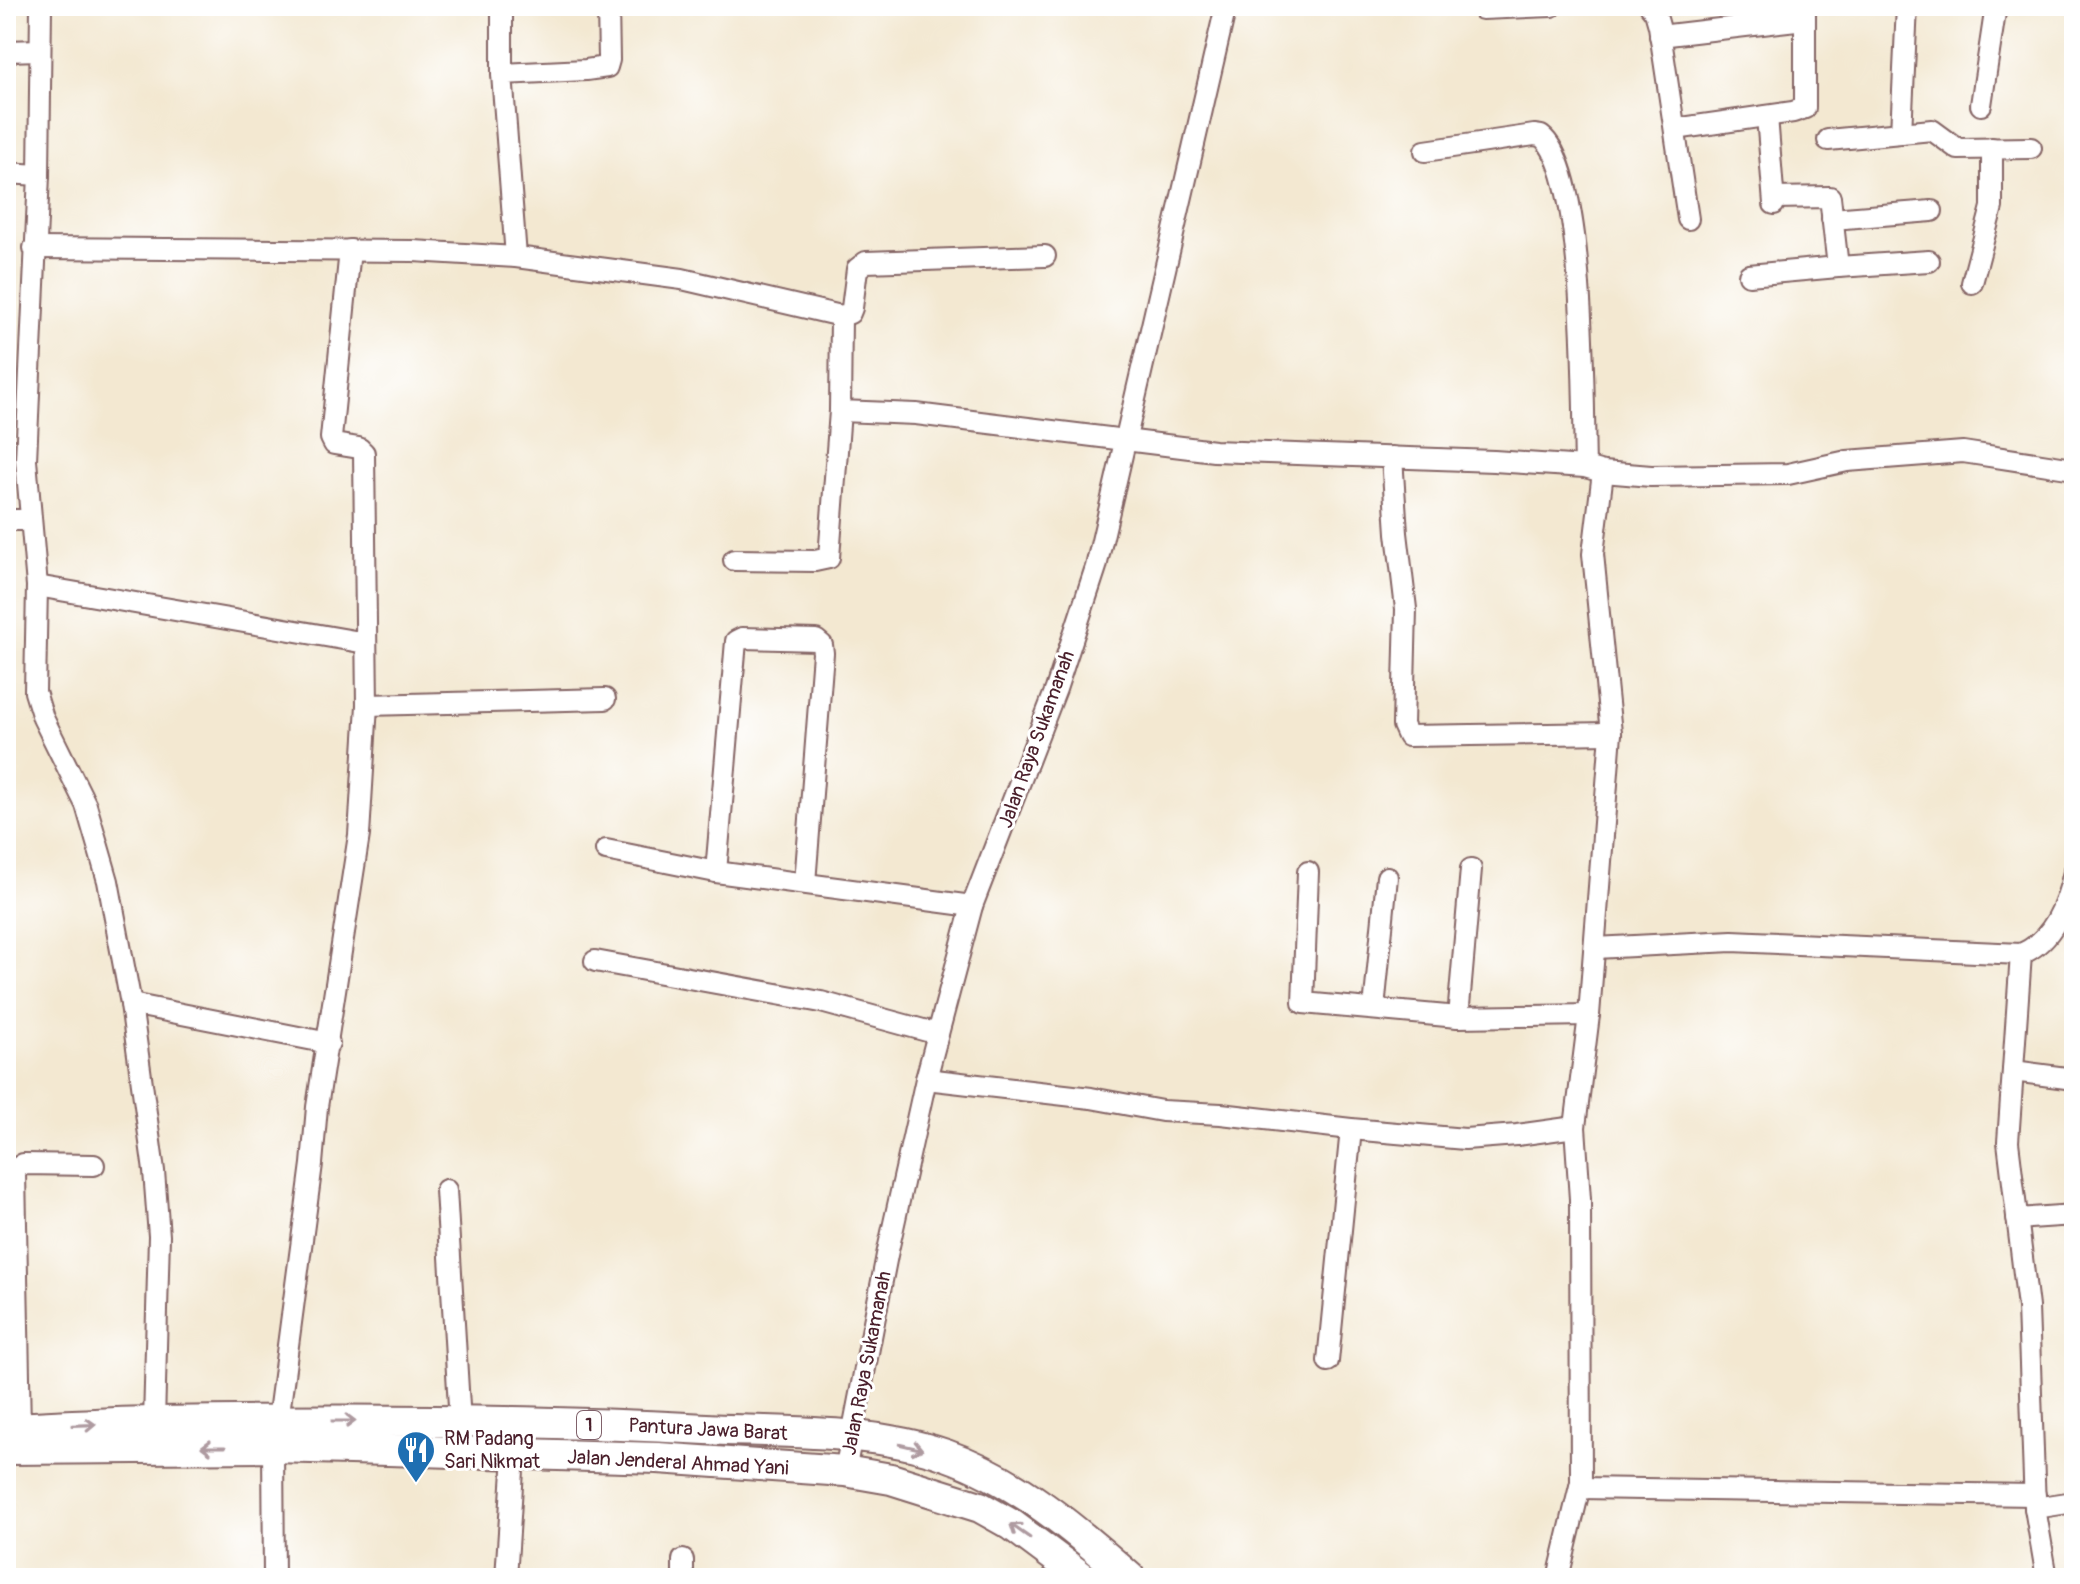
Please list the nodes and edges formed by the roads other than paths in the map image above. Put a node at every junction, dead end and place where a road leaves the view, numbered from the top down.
1 (41, 6) edge
2 (502, 6) edge
3 (608, 6) edge
4 (1226, 6) edge
5 (1552, 6) edge
6 (1650, 6) edge
7 (1907, 6) edge
8 (1996, 6) edge
9 (1482, 9) dead end
10 (1805, 12) edge
11 (1660, 36) junction
12 (40, 50) junction
13 (6, 51) edge
14 (502, 74) junction
15 (1981, 105) dead end
16 (1767, 116) junction
17 (1675, 129) junction
18 (1901, 133) junction
19 (1828, 140) dead end
20 (1992, 148) junction
21 (2031, 148) dead end
22 (1425, 151) dead end
23 (6, 173) edge
24 (39, 175) junction
25 (1932, 211) dead end
26 (1688, 219) dead end
27 (1832, 219) junction
28 (34, 248) junction
29 (350, 250) junction
30 (1045, 256) dead end
31 (516, 257) junction
32 (1929, 261) dead end
33 (1838, 267) junction
34 (1749, 275) dead end
35 (1972, 283) dead end
36 (841, 316) junction
37 (840, 411) junction
38 (1127, 442) junction
39 (1392, 457) junction
40 (1594, 469) junction
41 (2074, 469) edge
42 (6, 520) edge
43 (29, 520) junction
44 (734, 560) dead end
45 (37, 586) junction
46 (366, 643) junction
47 (605, 699) dead end
48 (367, 705) junction
49 (1611, 733) junction
50 (606, 850) dead end
51 (1471, 869) dead end
52 (716, 872) junction
53 (1308, 872) dead end
54 (2074, 872) edge
55 (1387, 877) dead end
56 (805, 883) junction
57 (972, 906) junction
58 (1595, 948) junction
59 (2021, 954) junction
60 (595, 961) dead end
61 (131, 1004) junction
62 (1374, 1009) junction
63 (1589, 1015) junction
64 (1458, 1017) junction
65 (938, 1034) junction
66 (329, 1043) junction
67 (2013, 1071) junction
68 (926, 1079) junction
69 (2074, 1079) edge
70 (1575, 1127) junction
71 (1351, 1129) junction
72 (94, 1165) dead end
73 (446, 1190) dead end
74 (2074, 1215) edge
75 (2017, 1219) junction
76 (1328, 1361) dead end
77 (154, 1422) junction
78 (460, 1423) junction
79 (276, 1434) junction
80 (11, 1435) edge
81 (851, 1437) junction
82 (514, 1455) junction
83 (845, 1471) junction
84 (1580, 1488) junction
85 (2035, 1501) junction
86 (2074, 1502) edge
87 (274, 1578) edge
88 (506, 1578) edge
89 (1083, 1578) edge
90 (1130, 1578) edge
91 (1558, 1578) edge
92 (2047, 1578) edge

1 - 12 street
2 - 14 street
3 - 14 street
4 - 38 street, Jalan Raya Sukamanah
5 - 9 street
6 - 11 street
7 - 18 street
8 - 15 street
10 - 11 street
10 - 16 street
11 - 17 street
12 - 13 street
12 - 24 street
14 - 31 street
16 - 17 street
16 - 27 street
17 - 26 street
18 - 19 street
18 - 20 street
20 - 21 street
20 - 35 street
22 - 40 street
23 - 24 street
24 - 28 street
25 - 27 street
27 - 33 street
28 - 29 street
28 - 43 street
29 - 31 street
29 - 46 street
30 - 36 street
31 - 36 street
32 - 33 street
33 - 34 street
36 - 37 street
37 - 38 street
37 - 44 street
38 - 39 street
38 - 57 street, Jalan Raya Sukamanah
39 - 40 street
39 - 49 street
40 - 41 street
40 - 49 street
42 - 43 street
43 - 45 street
45 - 46 street
45 - 61 street
46 - 48 street
47 - 48 street
48 - 66 street
49 - 58 street
50 - 52 street
51 - 64 street
52 - 56 street
52 - 56 street
53 - 62 street
54 - 59 street
55 - 62 street
56 - 57 street
57 - 65 street, Jalan Raya Sukamanah
58 - 59 street
58 - 63 street
59 - 67 street
60 - 65 street
61 - 66 street
61 - 77 street
62 - 64 street
63 - 64 street
63 - 70 street
65 - 68 street, Jalan Raya Sukamanah
66 - 79 street
67 - 69 street
67 - 75 street
68 - 71 street
68 - 81 street, Jalan Raya Sukamanah
70 - 71 street
70 - 84 street
71 - 76 street
72 - 80 street
73 - 78 street
74 - 75 street
75 - 85 street
77 - 79 highway, Pantura Jawa Barat / 1
80 -> 77 highway, Pantura Jawa Barat / 1
79 -> 78 highway, Pantura Jawa Barat / 1
78 - 81 highway, Pantura Jawa Barat / 1
79 -> 80 highway, Jalan Jenderal Ahmad Yani / 1
79 - 82 highway, Jalan Jenderal Ahmad Yani / 1
79 - 87 street
81 - 83 street, Jalan Raya Sukamanah
81 -> 90 highway, Pantura Jawa Barat / 1
82 - 83 highway, Jalan Jenderal Ahmad Yani / 1
82 - 88 street
89 -> 83 highway, Jalan Jenderal Ahmad Yani / 1
84 - 85 street
84 - 91 street
85 - 86 street
85 - 92 street

